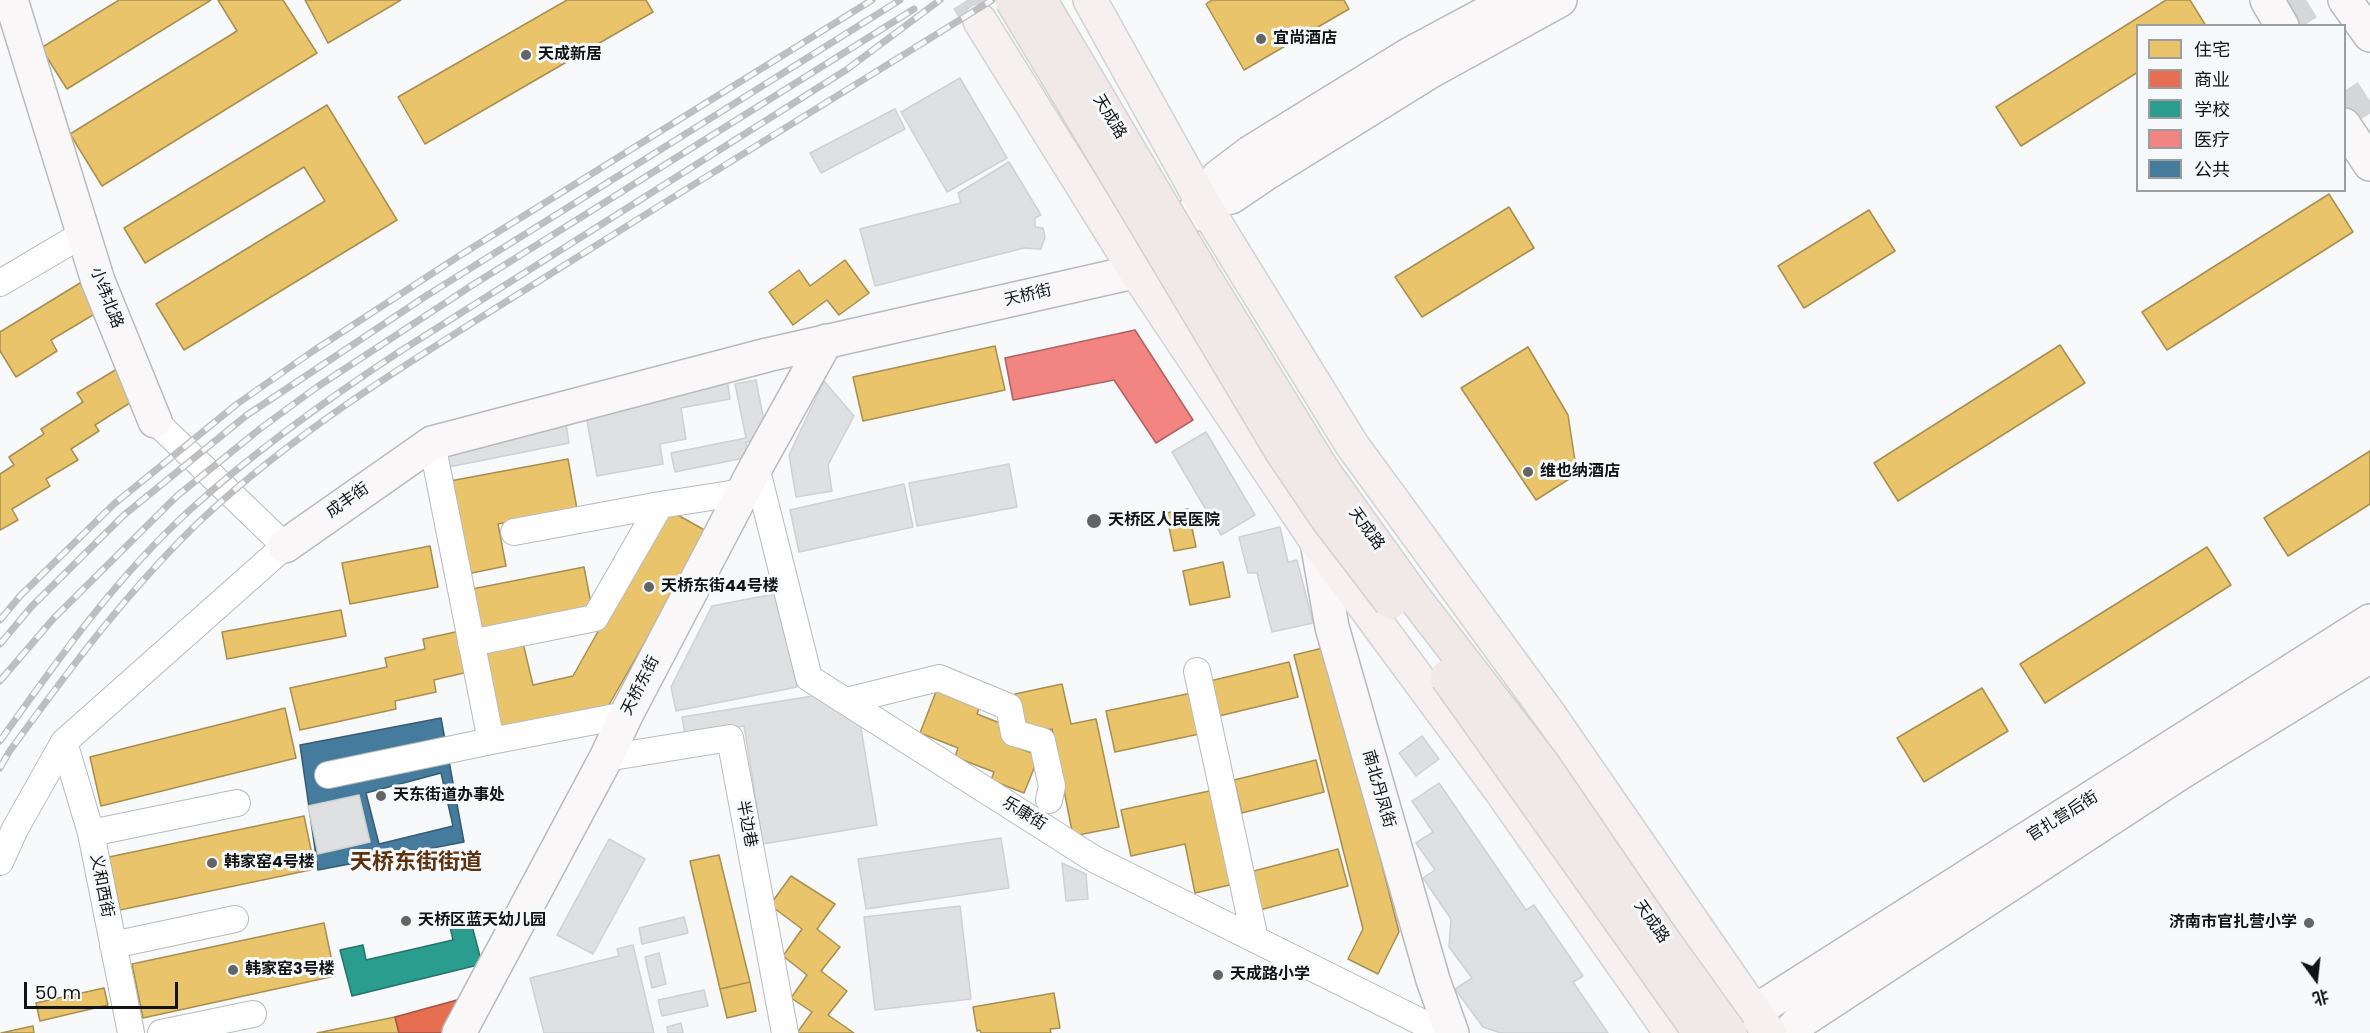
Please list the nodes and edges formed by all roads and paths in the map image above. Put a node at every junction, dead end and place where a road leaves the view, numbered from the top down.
1 (11, 0) edge
2 (1012, 0) edge
3 (1040, 0) edge
4 (1090, 0) edge
5 (1511, 0) edge
6 (1560, 0) edge
7 (2267, 0) edge
8 (2345, 0) edge
9 (980, 21) tunnel mouth
10 (2281, 24) edge
11 (2370, 35) edge
12 (2346, 128) edge
13 (2370, 164) edge
14 (1203, 203) junction
15 (83, 234) junction
16 (1135, 270) junction
17 (0, 283) edge
18 (826, 341) junction
19 (155, 421) joint
20 (432, 443) junction
21 (749, 480) junction
22 (660, 505) junction
23 (514, 532) dead end
24 (1317, 542) junction
25 (285, 546) junction
26 (2370, 621) edge
27 (471, 643) junction
28 (2370, 656) edge
29 (1197, 670) dead end
30 (846, 701) junction
31 (626, 715) junction
32 (491, 741) junction
33 (64, 742) junction
34 (606, 758) junction
35 (328, 776) dead end
36 (1049, 800) dead end
37 (237, 803) dead end
38 (91, 833) junction
39 (0, 862) edge
40 (235, 919) dead end
41 (1255, 939) junction
42 (113, 945) junction
43 (253, 1014) dead end
44 (1762, 1023) edge
45 (131, 1033) edge
46 (160, 1033) edge
47 (459, 1033) edge
48 (785, 1033) edge
49 (1443, 1033) edge
50 (1452, 1033) edge
51 (1671, 1033) edge
52 (1700, 1033) edge
53 (1730, 1033) edge
54 (1789, 1033) edge

1 - 15 street, 小纬北路
2 - 52 highway, 天成路, bridge
3 - 53 highway, 天成路, bridge
4 - 14 main road, 天成路
5 - 14 street, 天桥街
6 - 14 street
7 - 10 street
8 - 11 street
9 - 16 main road
12 - 13 street
14 - 16 street, 天桥街
14 - 44 main road, 天成路
15 - 17 street
15 - 19 street, 小纬北路
16 - 18 street, 天桥街
16 - 24 main road
18 - 20 street, 成丰街
18 - 21 street, 天桥东街
19 - 25 street, 小纬北路
20 - 25 street, 成丰街
20 - 27 street
21 - 22 street
21 - 30 street, 乐康街
21 - 31 street, 天桥东街
22 - 23 street
22 - 27 street
24 - 50 street, 南北丹凤街
24 - 51 main road
25 - 33 street, 成丰街
26 - 44 street, 官扎营后街
27 - 32 street
28 - 54 street, 官扎营后街
29 - 41 street
30 - 36 street
30 - 41 street, 乐康街
31 - 32 street
31 - 34 street, 天桥东街
32 - 35 street
33 - 38 street, 义和西街
33 - 39 street, 成丰街
34 - 47 street, 天桥东街
34 - 48 street, 半边巷
37 - 38 street
38 - 42 street, 义和西街
40 - 42 street
41 - 49 street, 乐康街
42 - 45 street, 义和西街
43 - 46 street

